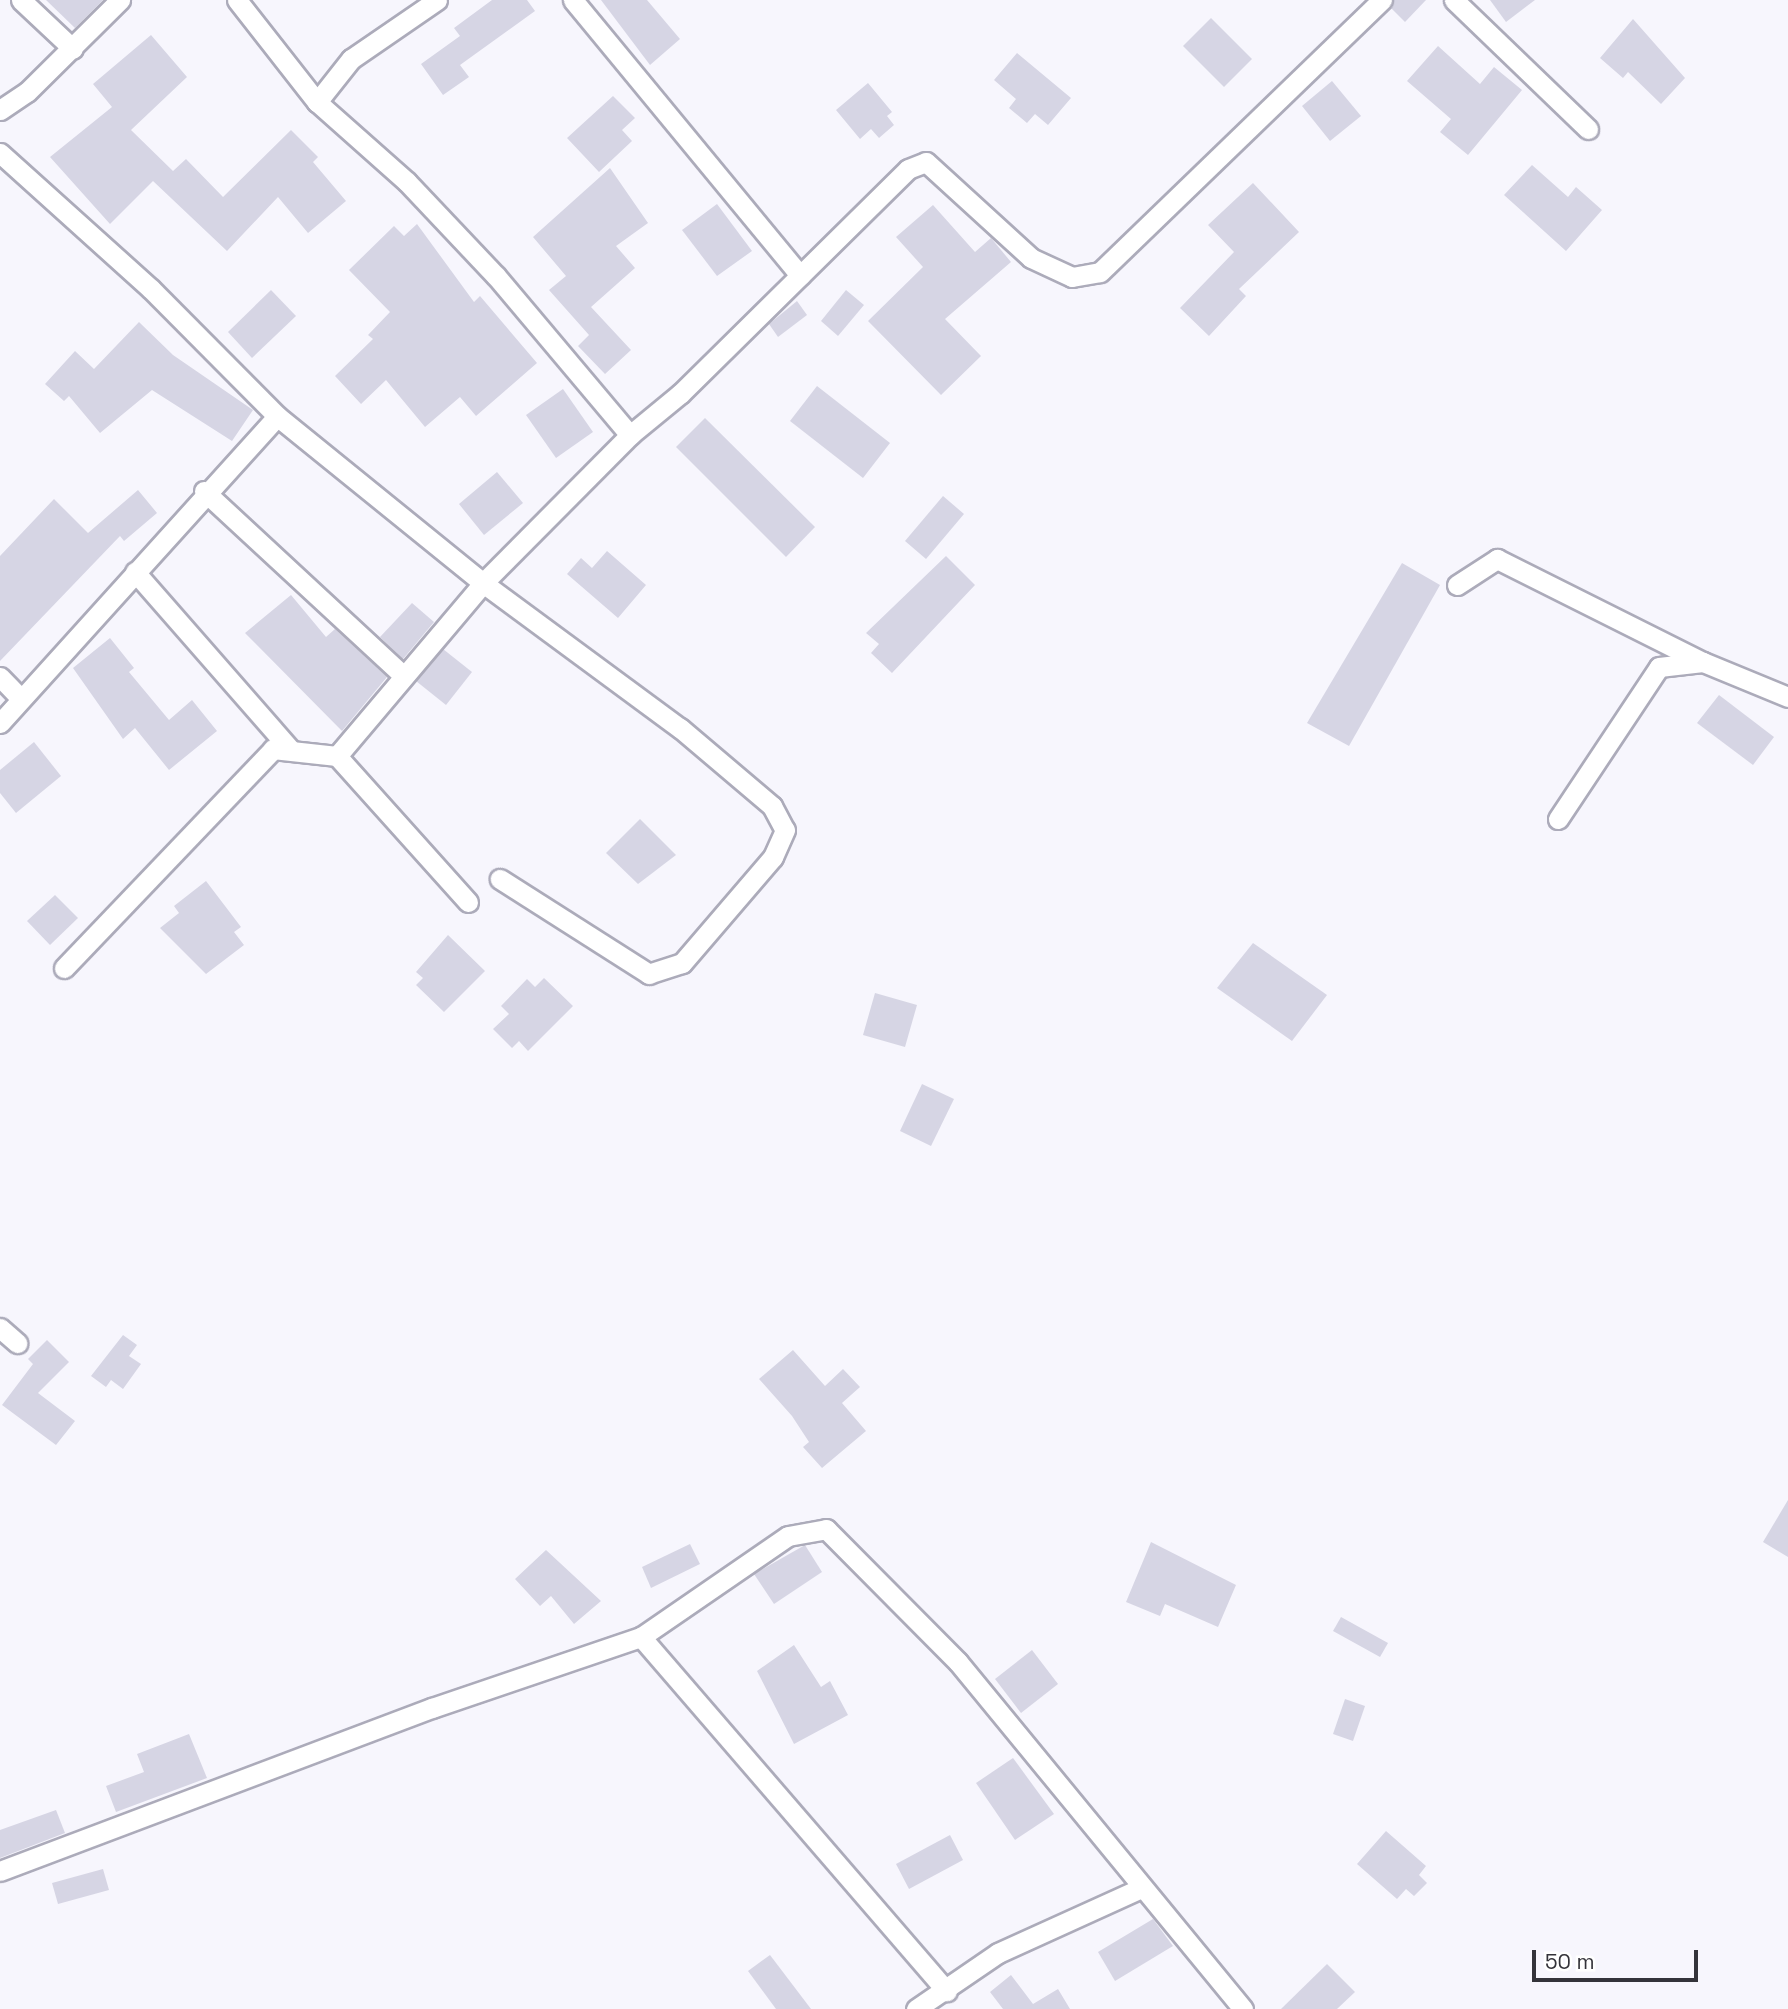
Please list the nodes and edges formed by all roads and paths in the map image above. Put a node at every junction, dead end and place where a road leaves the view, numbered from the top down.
1 (21, 0) edge
2 (120, 0) edge
3 (237, 0) edge
4 (437, 0) edge
5 (573, 0) edge
6 (1382, 0) edge
7 (1454, 0) edge
8 (73, 49) junction
9 (317, 102) junction
10 (0, 110) edge
11 (1588, 129) dead end
12 (0, 153) edge
13 (800, 275) junction
14 (277, 416) junction
15 (630, 435) junction
16 (204, 491) junction
17 (135, 572) junction
18 (483, 583) junction
19 (1457, 585) dead end
20 (1703, 662) junction
21 (403, 675) junction
22 (0, 677) edge
23 (1788, 697) edge
24 (20, 698) junction
25 (0, 723) edge
26 (289, 748) junction
27 (337, 756) junction
28 (1558, 819) dead end
29 (500, 879) dead end
30 (468, 902) dead end
31 (64, 968) dead end
32 (0, 1328) edge
33 (17, 1343) dead end
34 (641, 1637) junction
35 (0, 1871) edge
36 (1142, 1888) junction
37 (947, 1991) junction
38 (916, 2009) edge
39 (1243, 2009) edge

1 - 8 street
2 - 8 street
3 - 9 street
4 - 9 street
5 - 13 street
6 - 13 street
7 - 11 street
8 - 10 street
9 - 15 street
12 - 14 street
13 - 15 street
14 - 16 street
14 - 18 street
15 - 18 street
16 - 17 street
16 - 21 street
17 - 24 street
17 - 26 street
18 - 21 street
18 - 29 street
19 - 20 street
20 - 23 street
20 - 28 street
21 - 27 street
22 - 24 street
24 - 25 street
26 - 27 street
26 - 31 street
27 - 30 street
32 - 33 street
34 - 35 street
34 - 36 street
34 - 37 street
36 - 37 street
36 - 39 street
37 - 38 street

